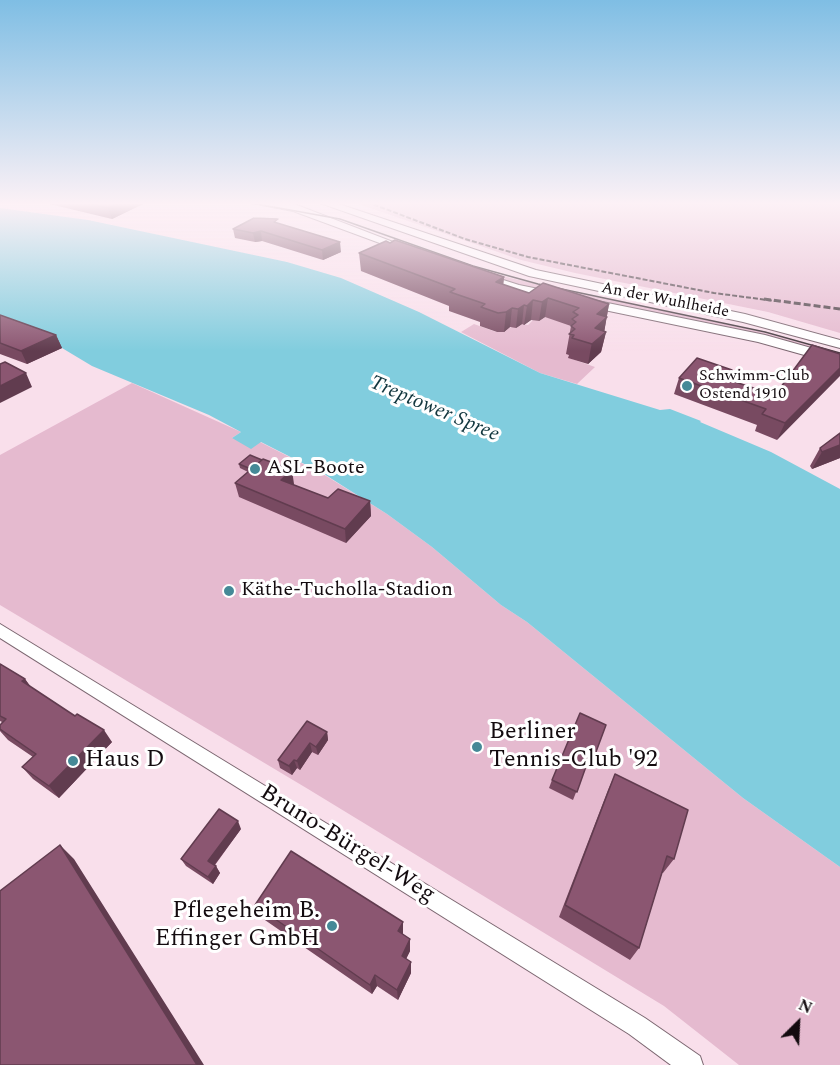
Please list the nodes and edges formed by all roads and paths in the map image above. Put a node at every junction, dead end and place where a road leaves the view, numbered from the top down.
1 (413, 252) edge
2 (470, 252) edge
3 (422, 255) edge
4 (465, 272) edge
5 (840, 344) edge
6 (840, 361) edge
7 (0, 630) edge
8 (691, 1065) edge

1 - 3 main road
2 - 5 main road, An der Wuhlheide
4 - 6 main road, An der Wuhlheide
7 - 8 street, Bruno-Bürgel-Weg

